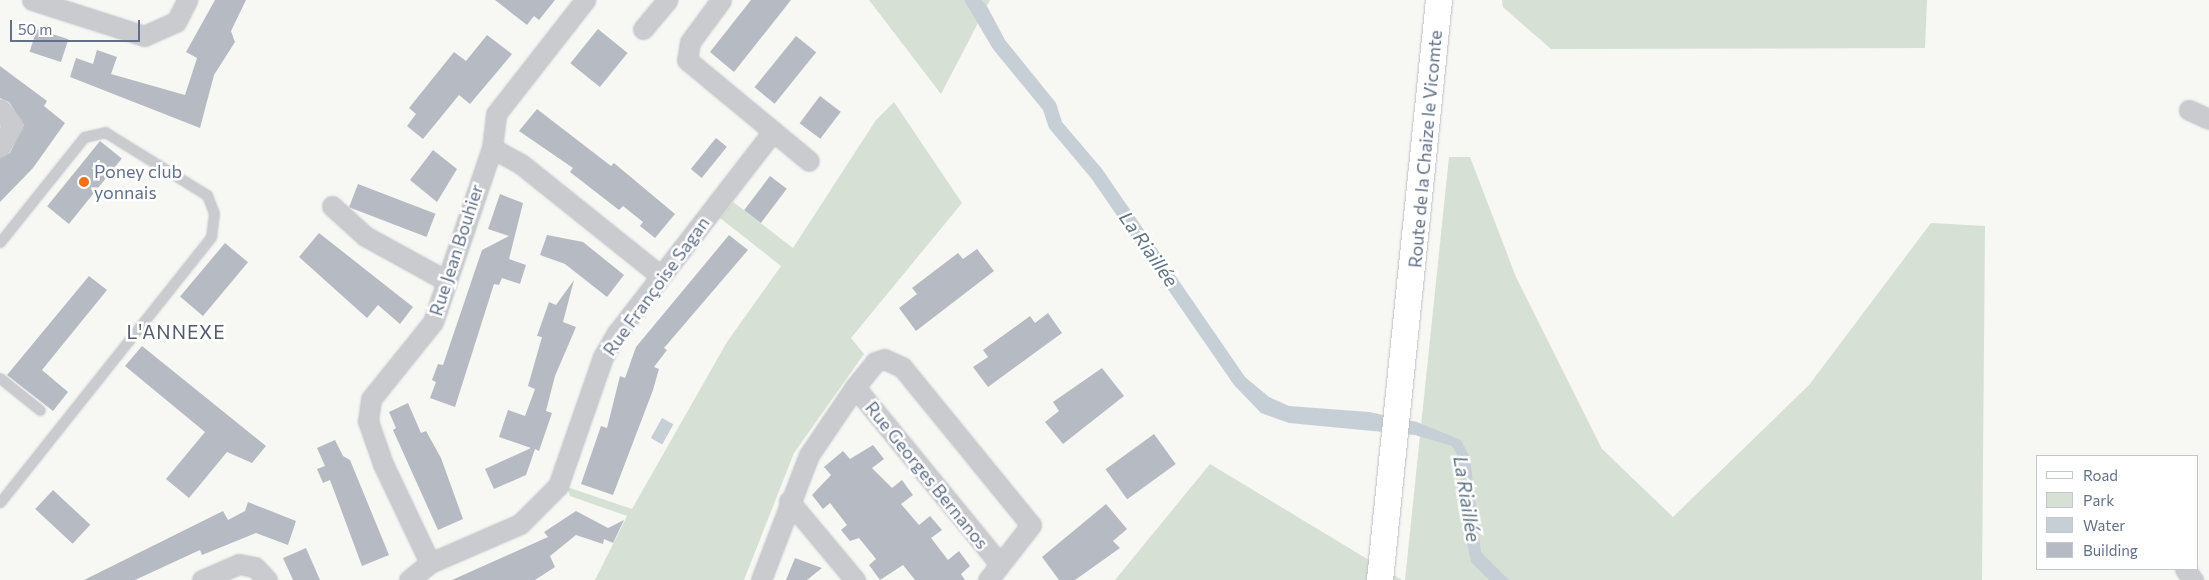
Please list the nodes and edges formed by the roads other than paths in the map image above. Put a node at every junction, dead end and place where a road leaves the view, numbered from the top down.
1 (32, 0) edge
2 (187, 0) edge
3 (585, 0) edge
4 (666, 0) edge
5 (721, 0) edge
6 (1439, 0) edge
7 (643, 29) dead end
8 (0, 109) edge
9 (2189, 110) dead end
10 (2209, 119) edge
11 (773, 131) junction
12 (0, 147) edge
13 (492, 148) junction
14 (809, 162) dead end
15 (332, 206) dead end
16 (0, 242) edge
17 (661, 276) junction
18 (445, 280) junction
19 (0, 378) edge
20 (855, 387) junction
21 (40, 410) dead end
22 (789, 501) junction
23 (0, 502) edge
24 (430, 563) junction
25 (999, 563) junction
26 (202, 580) edge
27 (268, 580) edge
28 (409, 580) edge
29 (761, 580) edge
30 (855, 580) edge
31 (988, 580) edge
32 (1380, 580) edge

1 - 2 street
3 - 13 street, Rue Jean Bouhier
4 - 7 street
5 - 11 street
6 - 32 main road, Route de la Chaize le Vicomte
8 - 12 street
9 - 10 street
11 - 14 street
11 - 17 street, Rue Françoise Sagan
13 - 17 street
13 - 18 street, Rue Jean Bouhier
15 - 18 street
16 - 23 lane
17 - 24 street, Rue Françoise Sagan
18 - 24 street, Rue Jean Bouhier
19 - 21 lane
20 - 22 street
20 - 25 street, Rue Georges Bernanos
20 - 25 street
22 - 29 street
22 - 30 street
24 - 28 street, Rue Françoise Sagan
25 - 31 street
26 - 27 street

